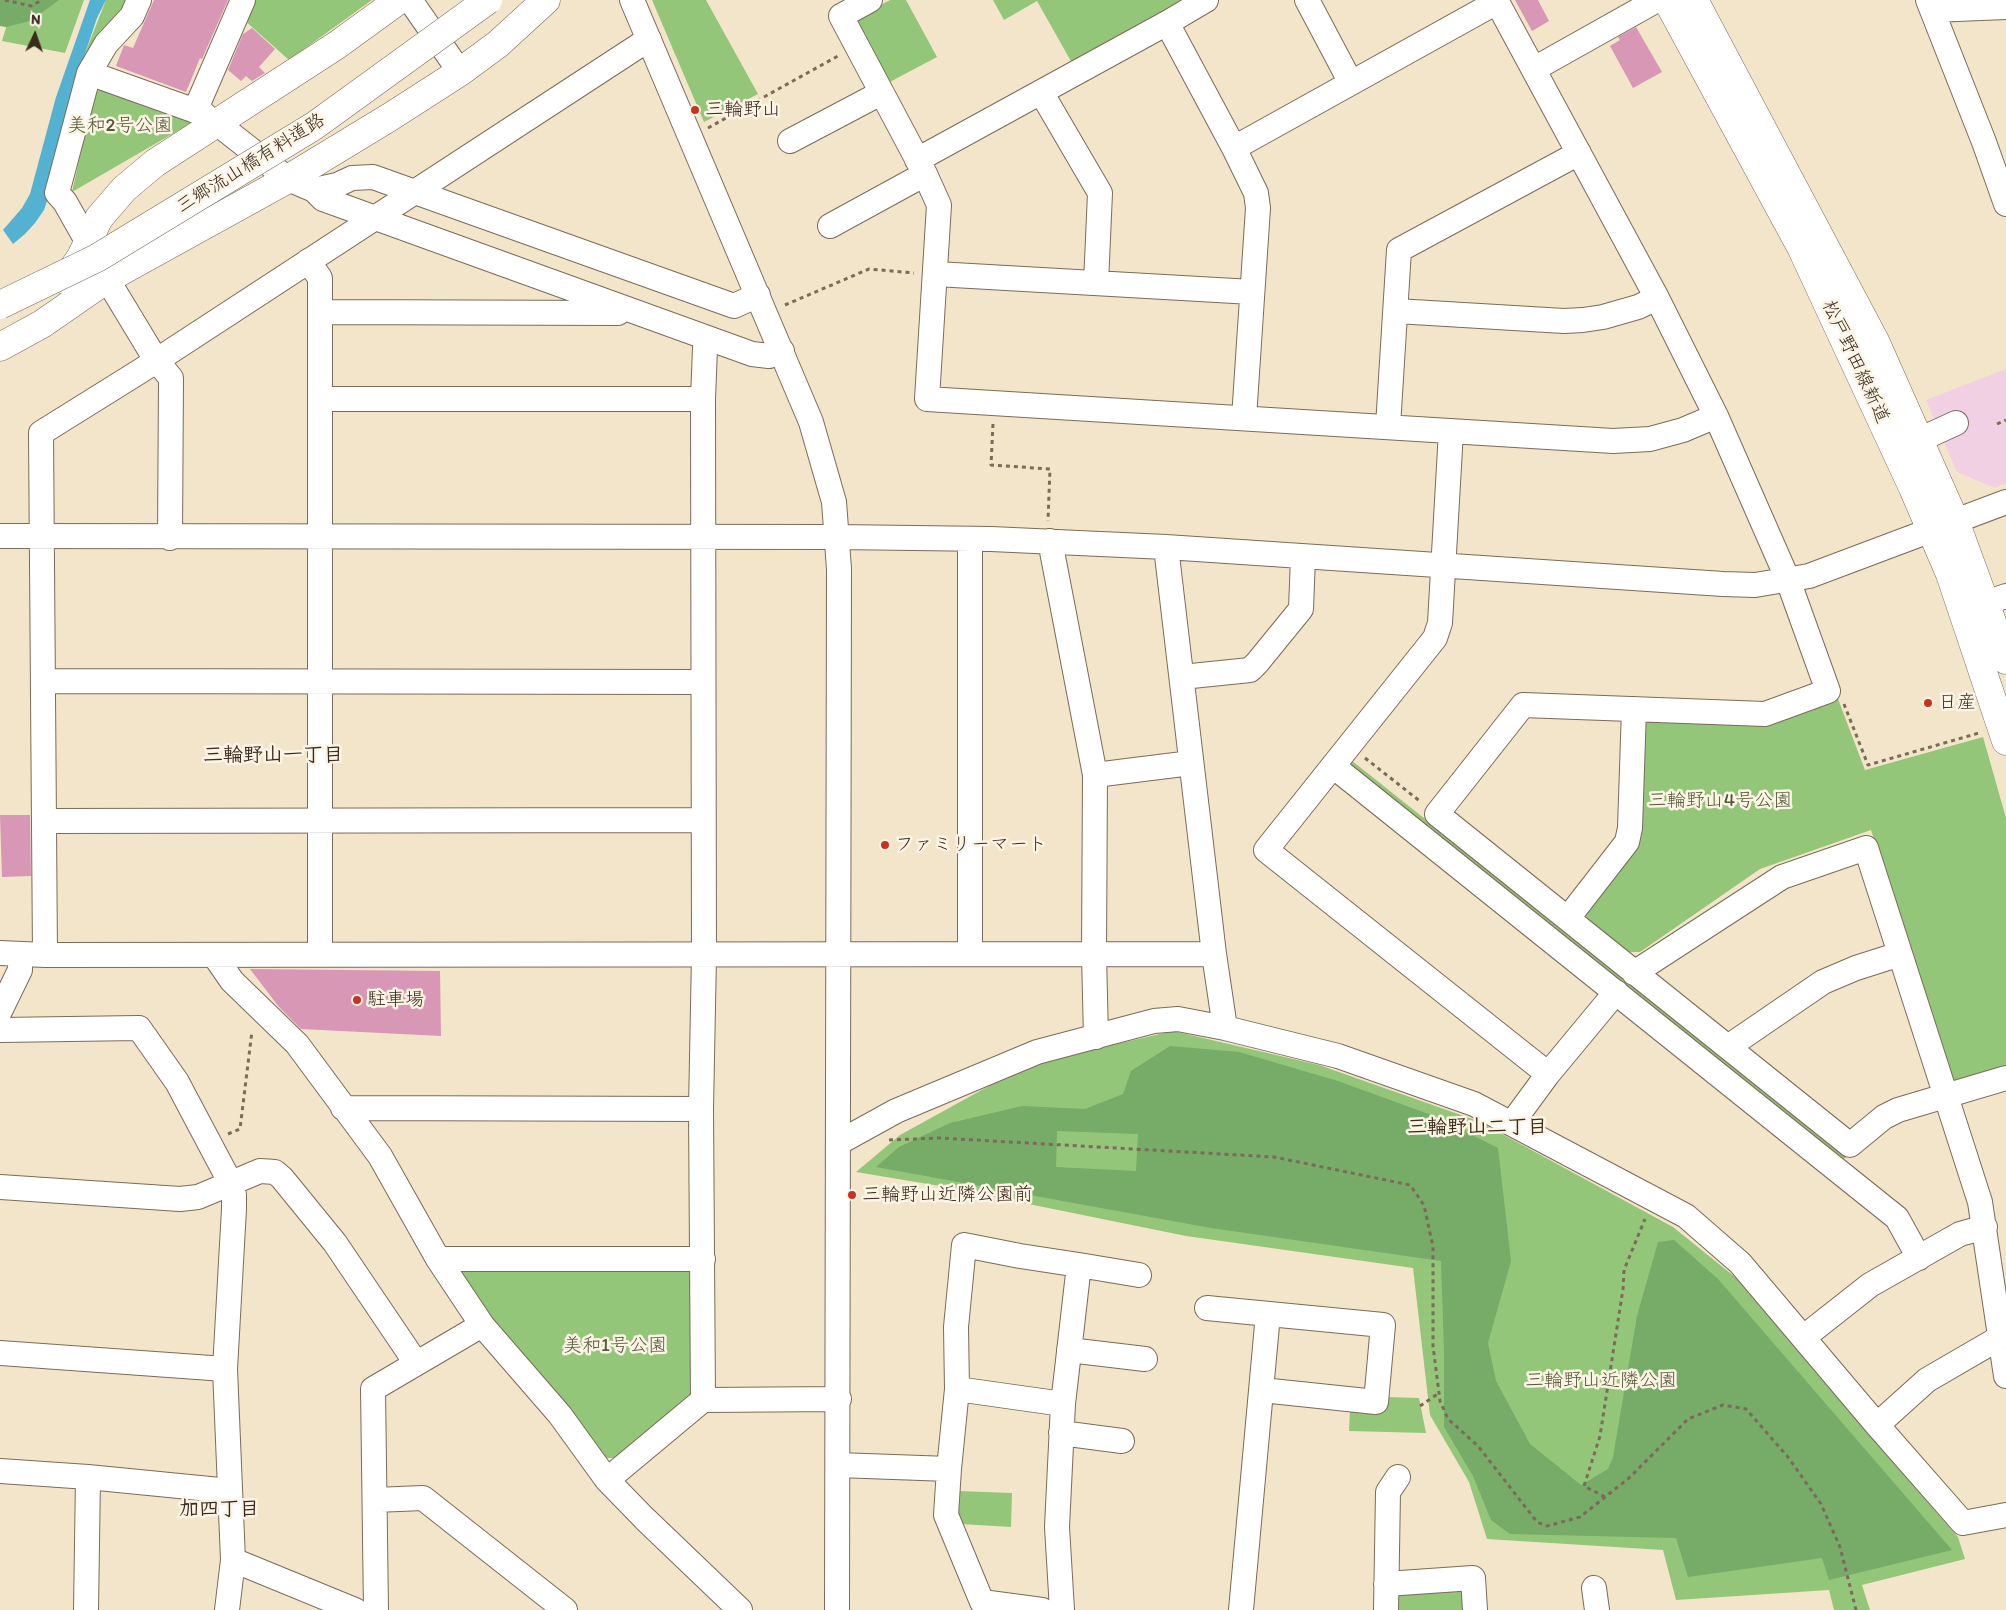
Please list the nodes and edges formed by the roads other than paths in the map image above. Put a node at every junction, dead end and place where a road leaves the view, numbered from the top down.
1 (139, 0) edge
2 (243, 0) edge
3 (399, 0) edge
4 (410, 0) edge
5 (488, 0) edge
6 (546, 0) edge
7 (632, 0) edge
8 (870, 0) edge
9 (1206, 0) edge
10 (1307, 0) edge
11 (1657, 0) edge
12 (1667, 0) edge
13 (1694, 0) edge
14 (1496, 1) edge
15 (1930, 5) edge
16 (2006, 7) edge
17 (1167, 22) junction
18 (649, 39) junction
19 (1534, 69) junction
20 (460, 72) junction
21 (89, 73) junction
22 (1351, 83) junction
23 (1041, 92) junction
24 (881, 93) junction
25 (207, 117) junction
26 (790, 141) dead end
27 (1995, 141) edge
28 (1234, 148) junction
29 (1579, 153) junction
30 (921, 167) junction
31 (288, 179) junction
32 (314, 190) junction
33 (416, 192) junction
34 (2006, 204) edge
35 (375, 218) junction
36 (830, 226) dead end
37 (87, 241) junction
38 (308, 262) junction
39 (936, 274) junction
40 (107, 279) junction
41 (1096, 284) junction
42 (1252, 292) junction
43 (758, 295) junction
44 (1657, 298) junction
45 (0, 305) edge
46 (320, 312) junction
47 (1396, 312) junction
48 (635, 313) junction
49 (0, 326) edge
50 (708, 339) junction
51 (0, 346) edge
52 (782, 351) junction
53 (156, 360) junction
54 (321, 399) junction
55 (703, 399) junction
56 (1716, 416) junction
57 (1244, 418) junction
58 (1956, 423) dead end
59 (1388, 426) junction
60 (1451, 431) junction
61 (1919, 440) junction
62 (2006, 502) edge
63 (1943, 526) junction
64 (1049, 535) junction
65 (0, 536) edge
66 (42, 537) junction
67 (836, 537) junction
68 (170, 538) junction
69 (320, 538) junction
70 (704, 538) junction
71 (970, 539) junction
72 (1166, 548) junction
73 (1303, 557) junction
74 (1444, 566) junction
75 (1788, 580) junction
76 (1996, 600) edge
77 (2006, 660) edge
78 (1182, 677) junction
79 (43, 681) junction
80 (319, 681) junction
81 (702, 682) junction
82 (1634, 709) junction
83 (2004, 734) edge
84 (1192, 763) junction
85 (1332, 766) junction
86 (1095, 775) junction
87 (319, 820) junction
88 (702, 820) junction
89 (44, 821) junction
90 (1568, 918) junction
91 (10, 954) edge
92 (320, 954) junction
93 (839, 954) junction
94 (970, 954) junction
95 (1214, 954) junction
96 (1900, 954) junction
97 (45, 955) junction
98 (214, 955) junction
99 (704, 955) junction
100 (1094, 955) junction
101 (1634, 973) junction
102 (1616, 992) junction
103 (0, 1011) edge
104 (1225, 1028) junction
105 (0, 1030) edge
106 (1096, 1037) junction
107 (1728, 1047) junction
108 (1548, 1074) junction
109 (2006, 1078) edge
110 (1946, 1096) junction
111 (343, 1108) junction
112 (701, 1110) junction
113 (1512, 1123) junction
114 (838, 1143) junction
115 (230, 1182) junction
116 (0, 1187) edge
117 (1985, 1227) junction
118 (1919, 1258) junction
119 (438, 1259) junction
120 (702, 1259) junction
121 (1079, 1265) junction
122 (1139, 1275) dead end
123 (1207, 1308) dead end
124 (1268, 1314) junction
125 (482, 1325) junction
126 (2001, 1337) junction
127 (1804, 1338) junction
128 (1069, 1350) junction
129 (0, 1353) edge
130 (1145, 1359) dead end
131 (416, 1362) junction
132 (225, 1368) junction
133 (2006, 1376) edge
134 (957, 1389) junction
135 (1262, 1390) junction
136 (839, 1399) junction
137 (703, 1400) junction
138 (1063, 1404) junction
139 (1877, 1425) junction
140 (1062, 1433) junction
141 (1122, 1440) dead end
142 (838, 1465) junction
143 (949, 1469) junction
144 (0, 1471) edge
145 (88, 1477) junction
146 (1398, 1477) dead end
147 (607, 1480) junction
148 (230, 1491) junction
149 (375, 1500) junction
150 (2006, 1515) edge
151 (233, 1560) junction
152 (1386, 1584) junction
153 (86, 1610) edge
154 (227, 1610) edge
155 (355, 1610) edge
156 (376, 1610) edge
157 (565, 1610) edge
158 (740, 1610) edge
159 (837, 1610) edge
160 (1042, 1610) edge
161 (1062, 1610) edge
162 (1241, 1610) edge
163 (1386, 1610) edge
164 (1475, 1610) edge

1 - 21 street
2 - 25 street
3 - 25 main road
4 - 20 street
5 - 45 main road, 三郷流山橋有料道路, bridge
6 - 20 main road
7 - 18 street
8 - 24 street
9 - 17 street
10 - 22 street
11 - 19 street
12 - 63 main road, 松戸野田線新道
13 - 61 main road, 松戸野田線新道
14 - 19 street
14 - 22 street
15 - 16 street
15 - 27 street
17 - 23 street
17 - 28 street
18 - 33 street
18 - 43 street
19 - 29 street
20 - 31 main road
21 - 25 street
21 - 37 street
22 - 28 street
23 - 30 street
23 - 41 street
24 - 26 street
24 - 30 street
25 - 31 street
25 - 37 main road
27 - 34 street
28 - 42 street
29 - 44 street
29 - 47 street
30 - 36 street
30 - 39 street
31 - 32 street
31 - 40 main road
32 - 33 street
32 - 35 street
33 - 35 street
33 - 43 street
35 - 38 street
35 - 48 street
37 - 49 main road
38 - 46 street
38 - 53 street
39 - 41 street
39 - 57 street
40 - 51 main road
40 - 53 street
41 - 42 street
42 - 57 street
43 - 52 street
44 - 47 street
44 - 56 street
46 - 48 street
46 - 54 street
47 - 59 street
48 - 50 street
50 - 52 street
50 - 55 street
52 - 67 street
53 - 66 street
53 - 68 street
54 - 55 street
54 - 69 street
55 - 70 street
56 - 60 street
56 - 75 street
57 - 59 street
58 - 61 street
59 - 60 street
60 - 74 street
61 - 63 main road, 松戸野田線新道
62 - 63 street
63 - 75 street
63 - 76 main road, 松戸野田線新道
63 - 83 main road, 松戸野田線新道
64 - 71 street
64 - 72 street
64 - 86 street
65 - 66 street
66 - 68 street
66 - 79 street
67 - 70 street
67 - 71 street
67 - 93 street
68 - 69 street
69 - 70 street
69 - 80 street
70 - 81 street
71 - 94 street
72 - 73 street
72 - 78 street
73 - 74 street
73 - 78 street
74 - 75 street
74 - 85 street
75 - 82 street
76 - 77 main road, 松戸野田線新道
78 - 84 street
79 - 80 street
79 - 89 street
80 - 81 street
80 - 87 street
81 - 88 street
82 - 90 street
82 - 90 street
84 - 86 street
84 - 95 street
85 - 102 street
85 - 108 street
86 - 100 street
87 - 88 street
87 - 89 street
87 - 92 street
88 - 99 street
89 - 97 street
90 - 101 street
91 - 97 street
91 - 103 street
92 - 98 street
92 - 99 street
93 - 94 street
93 - 99 street
93 - 114 street
94 - 100 street
95 - 100 street
95 - 104 street
96 - 101 street
96 - 107 street
96 - 110 street
97 - 98 street
98 - 111 street
99 - 112 street
100 - 106 street
101 - 107 street
102 - 108 street
102 - 118 street
104 - 106 street
104 - 113 street
105 - 115 street
106 - 114 street
107 - 110 street
108 - 113 street
109 - 110 street
110 - 117 street
111 - 112 street
111 - 119 street
112 - 120 street
113 - 127 street
114 - 136 street
115 - 116 street
115 - 131 street
115 - 132 street
117 - 118 street
117 - 126 street
118 - 127 street
119 - 120 street
119 - 125 street
120 - 137 street
121 - 122 street
121 - 128 street
121 - 134 street
123 - 124 street
124 - 135 street
124 - 135 street
125 - 131 street
125 - 147 street
126 - 133 street
126 - 139 street
127 - 139 street
128 - 130 street
128 - 138 street
129 - 132 street
131 - 149 street
132 - 148 street
134 - 138 street
134 - 143 street
135 - 162 street
136 - 137 street
136 - 142 street
137 - 147 street
138 - 140 street
139 - 150 street
140 - 141 street
140 - 161 street
142 - 143 street
142 - 159 street
143 - 160 street
144 - 145 street
145 - 148 street
145 - 153 street
146 - 152 street
147 - 158 street
148 - 151 street
149 - 156 street
149 - 157 street
151 - 154 street
151 - 155 street
152 - 163 street
152 - 164 street

